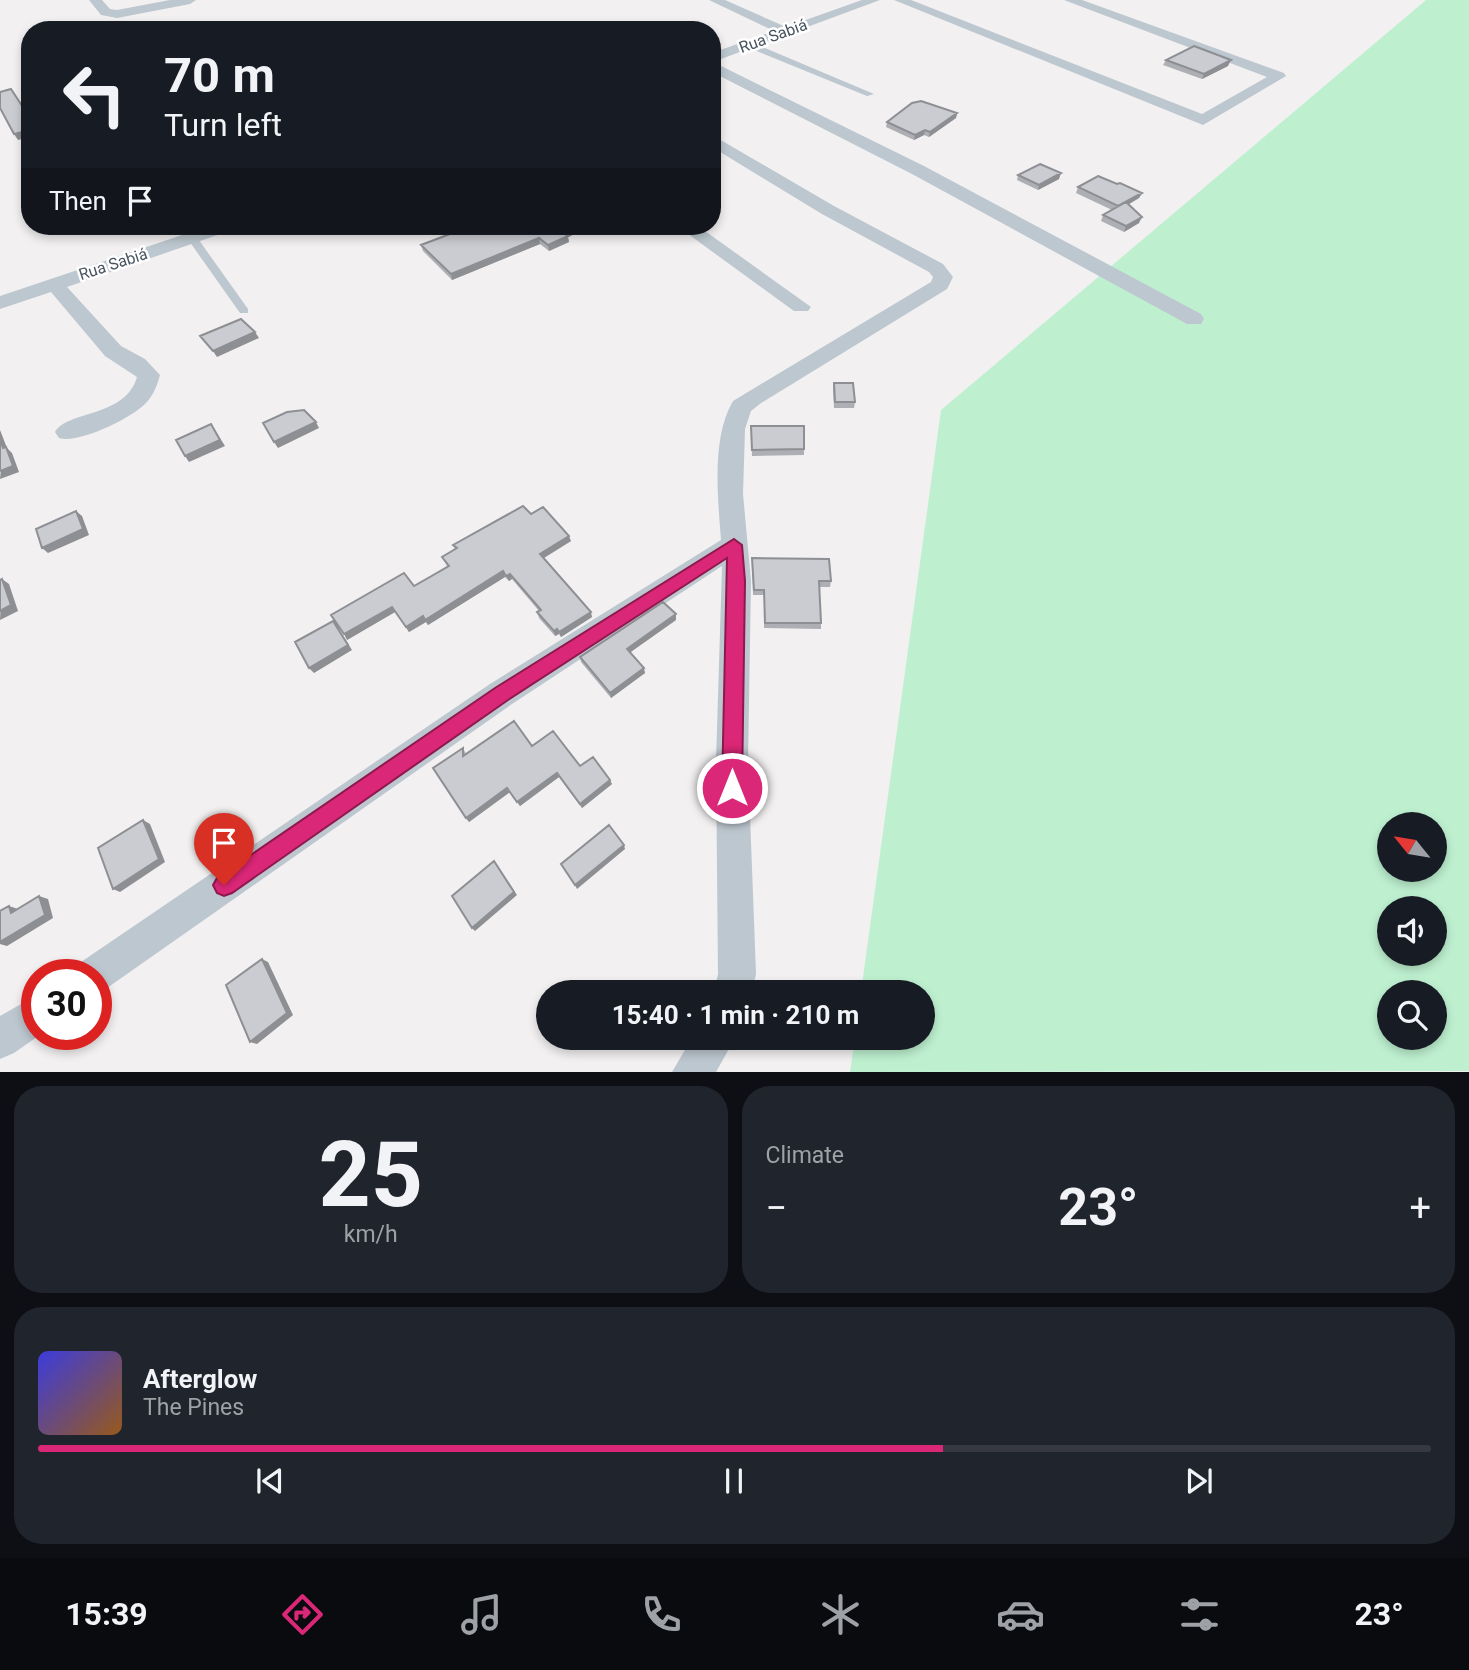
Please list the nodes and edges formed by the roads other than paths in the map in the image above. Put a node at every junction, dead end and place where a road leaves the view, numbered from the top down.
1 (95, 0) edge
2 (190, 0) edge
3 (715, 0) edge
4 (874, 0) edge
5 (900, 0) edge
6 (1070, 0) edge
7 (786, 32) junction
8 (750, 44) junction
9 (721, 55) edge
10 (721, 71) edge
11 (870, 94) dead end
12 (721, 145) edge
13 (200, 235) edge
14 (699, 235) edge
15 (192, 238) junction
16 (54, 284) junction
17 (0, 303) edge
18 (801, 307) dead end
19 (244, 312) dead end
20 (1194, 319) dead end
21 (67, 432) dead end
22 (734, 545) junction
23 (112, 963) edge
24 (736, 980) edge
25 (21, 1025) edge
26 (0, 1039) edge
27 (707, 1050) edge
28 (692, 1072) edge

1 - 2 street
3 - 7 street
4 - 7 street, Rua Sabiá
5 - 6 street
7 - 8 street, Rua Sabiá
8 - 9 street, Rua Sabiá
8 - 11 lane
10 - 20 street
12 - 22 street
13 - 15 street, Rua Sabiá
14 - 18 street
15 - 16 street, Rua Sabiá
15 - 19 lane
16 - 17 street, Rua Sabiá
16 - 21 street
22 - 23 street
22 - 24 street
25 - 26 street
27 - 28 street

